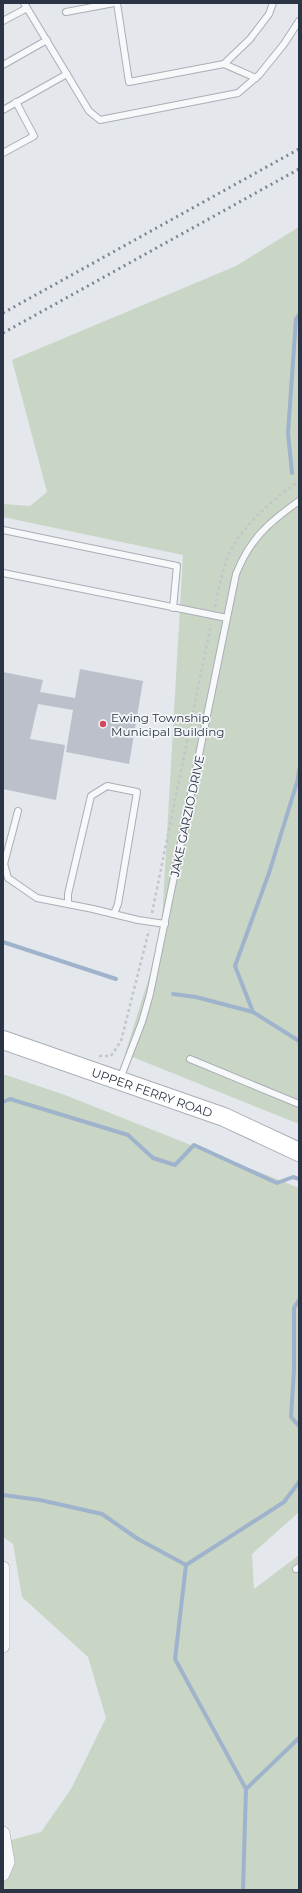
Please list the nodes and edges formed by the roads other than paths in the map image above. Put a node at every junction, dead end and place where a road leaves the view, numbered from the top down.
1 (115, 3) edge
2 (273, 3) edge
3 (26, 5) edge
4 (66, 12) dead end
5 (3, 21) edge
6 (299, 21) edge
7 (47, 40) junction
8 (3, 64) edge
9 (224, 64) junction
10 (67, 74) junction
11 (256, 78) junction
12 (16, 102) junction
13 (3, 110) edge
14 (3, 153) edge
15 (299, 501) edge
16 (3, 530) edge
17 (3, 573) edge
18 (173, 608) junction
19 (227, 618) junction
20 (18, 811) dead end
21 (3, 862) edge
22 (68, 904) junction
23 (114, 914) junction
24 (165, 924) junction
25 (3, 1040) edge
26 (190, 1059) dead end
27 (119, 1080) junction
28 (299, 1104) edge
29 (299, 1152) edge
30 (3, 1568) edge
31 (3, 1646) edge
32 (3, 1834) edge
33 (3, 1874) edge

1 - 4 lane
1 - 9 lane
2 - 9 lane
3 - 5 lane
3 - 7 lane
6 - 11 lane
7 - 8 lane
7 - 10 lane
9 - 11 lane
10 - 11 lane
10 - 12 lane
12 - 13 lane
12 - 14 lane
15 - 19 lane, JAKE GARZIO DRIVE
16 - 18 lane
17 - 18 lane
18 - 19 lane
19 - 24 lane, JAKE GARZIO DRIVE
20 - 21 lane
21 - 22 lane
22 - 23 lane
22 - 23 lane
23 - 24 lane
24 - 27 lane, JAKE GARZIO DRIVE
25 - 27 main road, UPPER FERRY ROAD
26 - 28 lane
27 - 29 main road, UPPER FERRY ROAD
30 - 31 street
32 - 33 street

